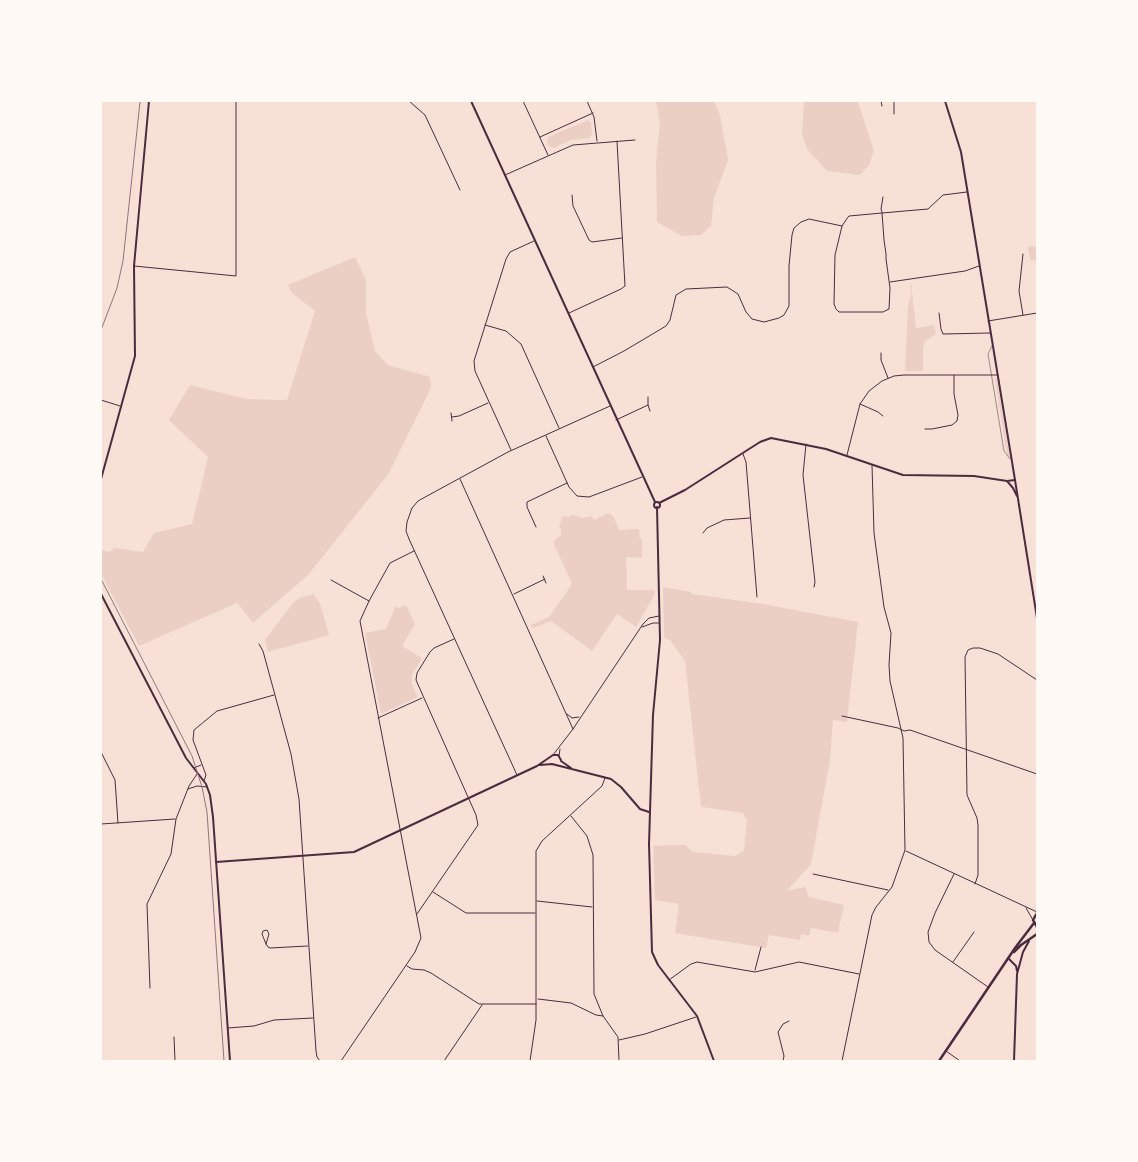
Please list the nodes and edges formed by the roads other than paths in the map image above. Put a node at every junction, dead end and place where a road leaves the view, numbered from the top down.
1 (149, 101) edge
2 (236, 101) edge
3 (409, 101) edge
4 (471, 101) edge
5 (523, 101) edge
6 (587, 101) edge
7 (881, 101) edge
8 (894, 101) edge
9 (945, 101) edge
10 (882, 106) dead end
11 (593, 113) junction
12 (894, 114) dead end
13 (540, 138) junction
14 (635, 140) dead end
15 (617, 141) junction
16 (597, 142) junction
17 (548, 155) junction
18 (505, 175) junction
19 (460, 190) dead end
20 (967, 192) junction
21 (572, 195) dead end
22 (883, 197) dead end
23 (882, 213) junction
24 (842, 226) junction
25 (622, 238) junction
26 (534, 240) junction
27 (1023, 254) dead end
28 (134, 266) junction
29 (979, 266) junction
30 (889, 282) junction
31 (939, 313) dead end
32 (1037, 313) edge
33 (568, 314) junction
34 (1023, 315) junction
35 (988, 321) junction
36 (485, 324) junction
37 (990, 334) junction
38 (992, 345) junction
39 (881, 353) dead end
40 (592, 367) junction
41 (954, 375) junction
42 (992, 375) junction
43 (998, 375) junction
44 (888, 378) junction
45 (648, 397) dead end
46 (101, 400) edge
47 (489, 402) junction
48 (860, 404) junction
49 (648, 405) junction
50 (122, 406) junction
51 (610, 406) junction
52 (650, 411) dead end
53 (451, 413) dead end
54 (883, 416) dead end
55 (452, 417) junction
56 (616, 420) junction
57 (452, 421) dead end
58 (560, 428) junction
59 (925, 429) dead end
60 (545, 435) junction
61 (806, 444) junction
62 (511, 451) junction
63 (743, 453) junction
64 (847, 456) junction
65 (1012, 459) junction
66 (872, 464) junction
67 (642, 477) junction
68 (459, 478) junction
69 (101, 479) edge
70 (1015, 480) junction
71 (1007, 481) junction
72 (567, 483) junction
73 (1018, 498) junction
74 (655, 502) junction
75 (659, 503) junction
76 (657, 508) junction
77 (751, 518) junction
78 (536, 527) dead end
79 (702, 533) dead end
80 (414, 551) junction
81 (543, 576) dead end
82 (330, 580) dead end
83 (545, 580) junction
84 (546, 583) dead end
85 (1032, 584) junction
86 (1036, 584) edge
87 (814, 587) dead end
88 (101, 594) edge
89 (512, 594) junction
90 (757, 597) dead end
91 (369, 601) junction
92 (660, 616) junction
93 (1037, 618) edge
94 (660, 623) junction
95 (642, 627) junction
96 (454, 639) junction
97 (259, 644) dead end
98 (1037, 680) edge
99 (275, 694) junction
100 (423, 698) junction
101 (566, 714) junction
102 (842, 716) dead end
103 (581, 717) junction
104 (378, 718) junction
105 (573, 729) junction
106 (901, 730) junction
107 (560, 748) junction
108 (966, 750) junction
109 (101, 752) edge
110 (552, 755) junction
111 (559, 756) junction
112 (560, 760) junction
113 (202, 764) junction
114 (552, 764) junction
115 (556, 765) junction
116 (537, 766) junction
117 (193, 768) junction
118 (571, 768) junction
119 (198, 774) junction
120 (1037, 774) edge
121 (517, 776) junction
122 (605, 778) junction
123 (204, 781) junction
124 (207, 787) junction
125 (188, 789) junction
126 (469, 798) junction
127 (650, 812) junction
128 (570, 815) junction
129 (176, 819) junction
130 (118, 823) junction
131 (101, 824) edge
132 (400, 830) junction
133 (905, 850) junction
134 (303, 856) junction
135 (216, 862) junction
136 (813, 874) dead end
137 (954, 874) junction
138 (976, 884) junction
139 (889, 891) junction
140 (433, 892) junction
141 (536, 900) junction
142 (593, 907) junction
143 (1026, 908) junction
144 (536, 912) junction
145 (1037, 912) edge
146 (417, 914) junction
147 (1034, 922) junction
148 (1037, 927) edge
149 (974, 932) dead end
150 (1037, 934) edge
151 (1031, 937) junction
152 (266, 944) junction
153 (309, 946) junction
154 (761, 947) dead end
155 (1012, 953) junction
156 (1008, 959) junction
157 (953, 962) junction
158 (406, 966) junction
159 (755, 972) junction
160 (860, 974) junction
161 (1018, 974) junction
162 (669, 980) junction
163 (989, 987) junction
164 (150, 988) dead end
165 (537, 999) junction
166 (536, 1004) junction
167 (483, 1005) junction
168 (603, 1016) junction
169 (697, 1016) junction
170 (314, 1018) junction
171 (789, 1021) dead end
172 (228, 1028) junction
173 (174, 1037) dead end
174 (618, 1040) junction
175 (945, 1051) junction
176 (175, 1061) edge
177 (230, 1061) edge
178 (320, 1061) edge
179 (341, 1061) edge
180 (444, 1061) edge
181 (530, 1061) edge
182 (619, 1061) edge
183 (714, 1061) edge
184 (783, 1061) edge
185 (842, 1061) edge
186 (938, 1061) edge
187 (960, 1061) edge
188 (1014, 1061) edge

1 - 28 main road
2 - 28 street
3 - 19 street
4 - 18 main road
5 - 13 street
6 - 11 street
7 - 10 street
8 - 12 street
9 - 20 main road
11 - 13 street
11 - 16 street
13 - 17 street
14 - 15 street
15 - 16 street
15 - 25 street
16 - 17 street
17 - 18 street
18 - 26 main road
20 - 23 street
20 - 29 main road
21 - 25 street
22 - 23 street
23 - 24 street
23 - 30 street
24 - 30 street
24 - 40 street
25 - 33 street
26 - 33 main road
26 - 36 street
27 - 34 street
28 - 50 main road
29 - 30 street
29 - 35 main road
31 - 37 street
32 - 34 street
33 - 40 main road
34 - 35 street
35 - 37 main road
36 - 47 street
36 - 58 street
37 - 38 main road
38 - 42 lane
38 - 43 main road
39 - 44 street
40 - 51 main road
41 - 42 street
41 - 44 street
41 - 59 street
42 - 43 street
42 - 65 lane
43 - 65 main road
44 - 48 street
45 - 49 street
46 - 50 street
47 - 55 street
47 - 62 street
48 - 54 street
48 - 64 street
49 - 52 street
49 - 56 street
50 - 69 main road
51 - 56 main road
51 - 58 street
53 - 55 street
55 - 57 street
56 - 67 main road
58 - 60 street
60 - 62 street
60 - 72 street
61 - 63 main road
61 - 64 main road
61 - 87 street
62 - 68 street
63 - 75 main road
63 - 77 street
64 - 66 main road
65 - 70 main road
66 - 71 main road
66 - 106 street
67 - 72 street
67 - 74 main road
68 - 80 street
68 - 89 street
70 - 71 main road
70 - 73 main road
71 - 73 main road
72 - 78 street
73 - 85 main road
74 - 75 main road
74 - 76 main road
75 - 76 main road
76 - 92 main road
77 - 79 street
77 - 90 street
80 - 91 street
80 - 96 street
81 - 83 street
82 - 91 street
83 - 84 street
83 - 89 street
85 - 86 main road
85 - 93 main road
88 - 117 main road
89 - 101 street
91 - 104 street
92 - 94 main road
92 - 95 street
94 - 95 street
94 - 127 main road
95 - 103 street
96 - 100 street
96 - 121 street
97 - 99 street
98 - 108 street
99 - 113 street
99 - 134 street
100 - 104 street
100 - 126 street
101 - 103 street
101 - 105 street
102 - 106 street
103 - 105 street
104 - 132 street
105 - 107 street
106 - 108 street
106 - 133 street
107 - 110 street
107 - 111 street
108 - 120 street
108 - 138 street
109 - 130 street
110 - 111 main road
110 - 114 main road
110 - 116 main road
111 - 112 main road
112 - 115 main road
112 - 118 main road
113 - 117 street
113 - 123 street
114 - 115 main road
114 - 116 main road
115 - 118 main road
116 - 121 main road
117 - 119 main road
118 - 122 main road
119 - 123 main road
119 - 125 street
121 - 126 main road
122 - 127 main road
122 - 128 street
123 - 124 main road
124 - 125 street
124 - 135 main road
125 - 129 street
126 - 132 main road
126 - 140 street
127 - 162 main road
128 - 141 street
128 - 142 street
129 - 130 street
129 - 164 street
130 - 131 street
132 - 134 main road
132 - 146 street
133 - 137 street
133 - 139 street
134 - 135 main road
134 - 153 street
135 - 172 main road
136 - 139 street
137 - 138 street
137 - 157 street
138 - 143 street
139 - 160 street
140 - 144 street
140 - 146 street
141 - 142 street
141 - 144 street
142 - 168 street
143 - 145 street
143 - 147 street
144 - 165 street
145 - 147 highway
146 - 158 street
147 - 148 highway
147 - 155 highway
149 - 157 street
150 - 151 highway
151 - 155 highway
151 - 161 main road
152 - 152 street
152 - 153 street
153 - 170 street
154 - 159 street
155 - 156 highway
156 - 161 main road
156 - 163 highway
157 - 163 street
158 - 167 street
158 - 179 street
159 - 160 street
159 - 162 street
160 - 185 street
161 - 188 main road
162 - 169 main road
163 - 175 highway
165 - 166 street
165 - 168 street
166 - 167 street
166 - 181 street
167 - 180 street
168 - 174 street
169 - 174 street
169 - 183 main road
170 - 172 street
170 - 178 street
171 - 184 street
172 - 177 main road
173 - 176 street
174 - 182 street
175 - 186 highway
175 - 187 street

